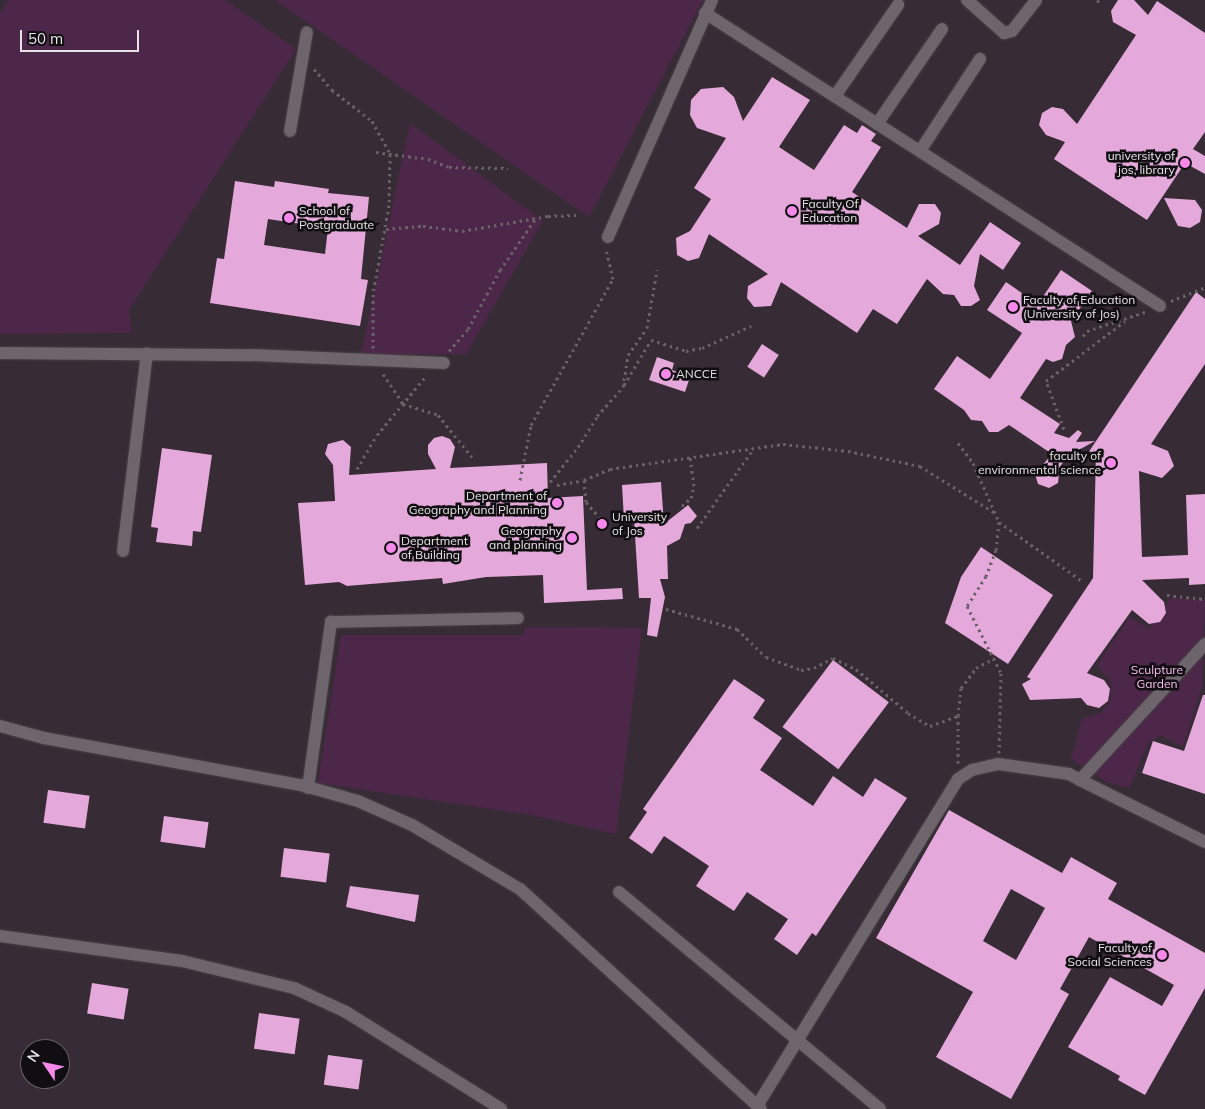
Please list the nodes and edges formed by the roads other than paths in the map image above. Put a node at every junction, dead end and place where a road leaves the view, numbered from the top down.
1 (712, 0) edge
2 (968, 0) edge
3 (1036, 0) edge
4 (898, 5) dead end
5 (705, 13) junction
6 (942, 29) dead end
7 (308, 32) dead end
8 (980, 59) dead end
9 (835, 96) junction
10 (877, 124) junction
11 (290, 131) dead end
12 (920, 151) junction
13 (608, 237) road end
14 (1160, 306) dead end
15 (147, 352) junction
16 (0, 353) edge
17 (441, 362) road end
18 (123, 551) dead end
19 (518, 618) dead end
20 (1205, 644) edge
21 (0, 726) edge
22 (1080, 780) junction
23 (308, 788) junction
24 (1205, 842) edge
25 (619, 892) dead end
26 (0, 936) edge
27 (799, 1039) junction
28 (759, 1107) edge
29 (501, 1109) edge
30 (880, 1109) edge

1 - 5 street
2 - 3 street
4 - 9 street
5 - 9 street
5 - 13 street
6 - 10 street
7 - 11 street
8 - 12 street
9 - 10 street
10 - 12 street
12 - 14 street
15 - 16 street
15 - 17 street
15 - 18 street
19 - 23 street
20 - 22 street
21 - 23 street
22 - 24 street
22 - 27 street
23 - 28 street
25 - 27 street
26 - 29 street
27 - 28 street
27 - 30 street

